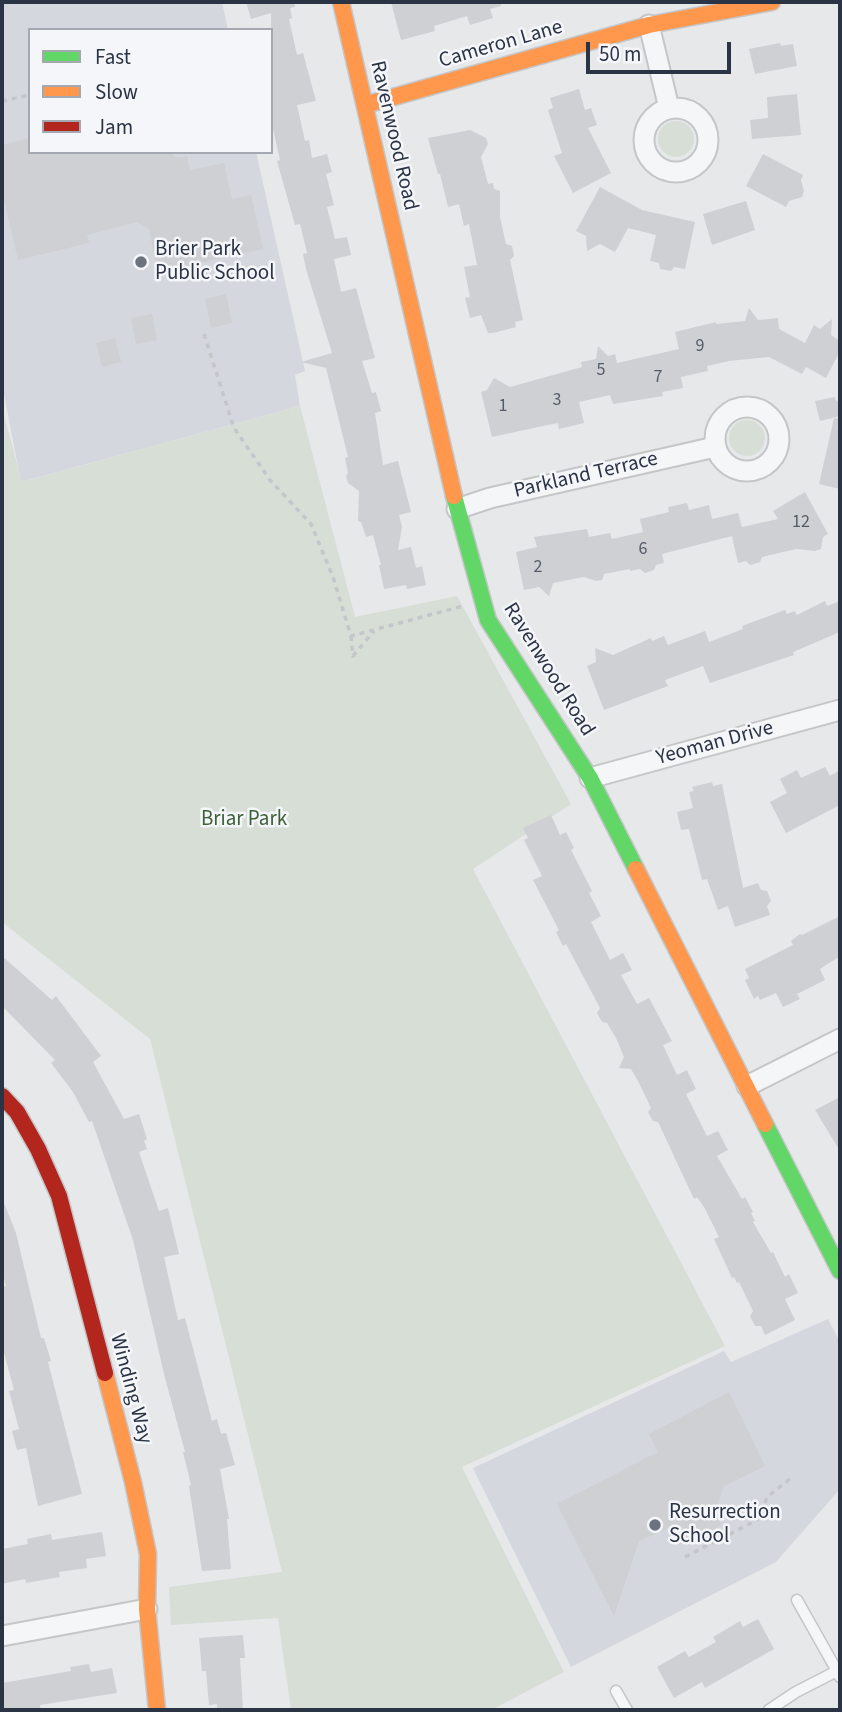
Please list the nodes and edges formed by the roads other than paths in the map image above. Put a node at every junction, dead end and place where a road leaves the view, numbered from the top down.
1 (341, 2) edge
2 (772, 2) edge
3 (649, 25) junction
4 (365, 106) junction
5 (669, 108) dead end
6 (715, 447) dead end
7 (457, 509) junction
8 (840, 710) edge
9 (590, 778) junction
10 (840, 1039) edge
11 (747, 1086) junction
12 (2, 1096) edge
13 (840, 1272) edge
14 (797, 1600) dead end
15 (147, 1609) junction
16 (2, 1636) edge
17 (839, 1674) edge
18 (616, 1691) dead end
19 (157, 1710) edge
20 (627, 1710) edge
21 (769, 1710) edge

1 - 4 street, Ravenwood Road
2 - 3 street, Cameron Lane
3 - 4 street, Cameron Lane
3 - 5 street
4 - 7 street, Ravenwood Road
6 - 7 street, Parkland Terrace
7 - 9 street, Ravenwood Road
8 - 9 street, Yeoman Drive
9 - 11 street, Ravenwood Road
10 - 11 street
11 - 13 street, Ravenwood Road
12 - 15 street, Winding Way
14 - 17 lane
15 - 16 street
15 - 19 street, Winding Way
17 - 21 lane
18 - 20 lane

